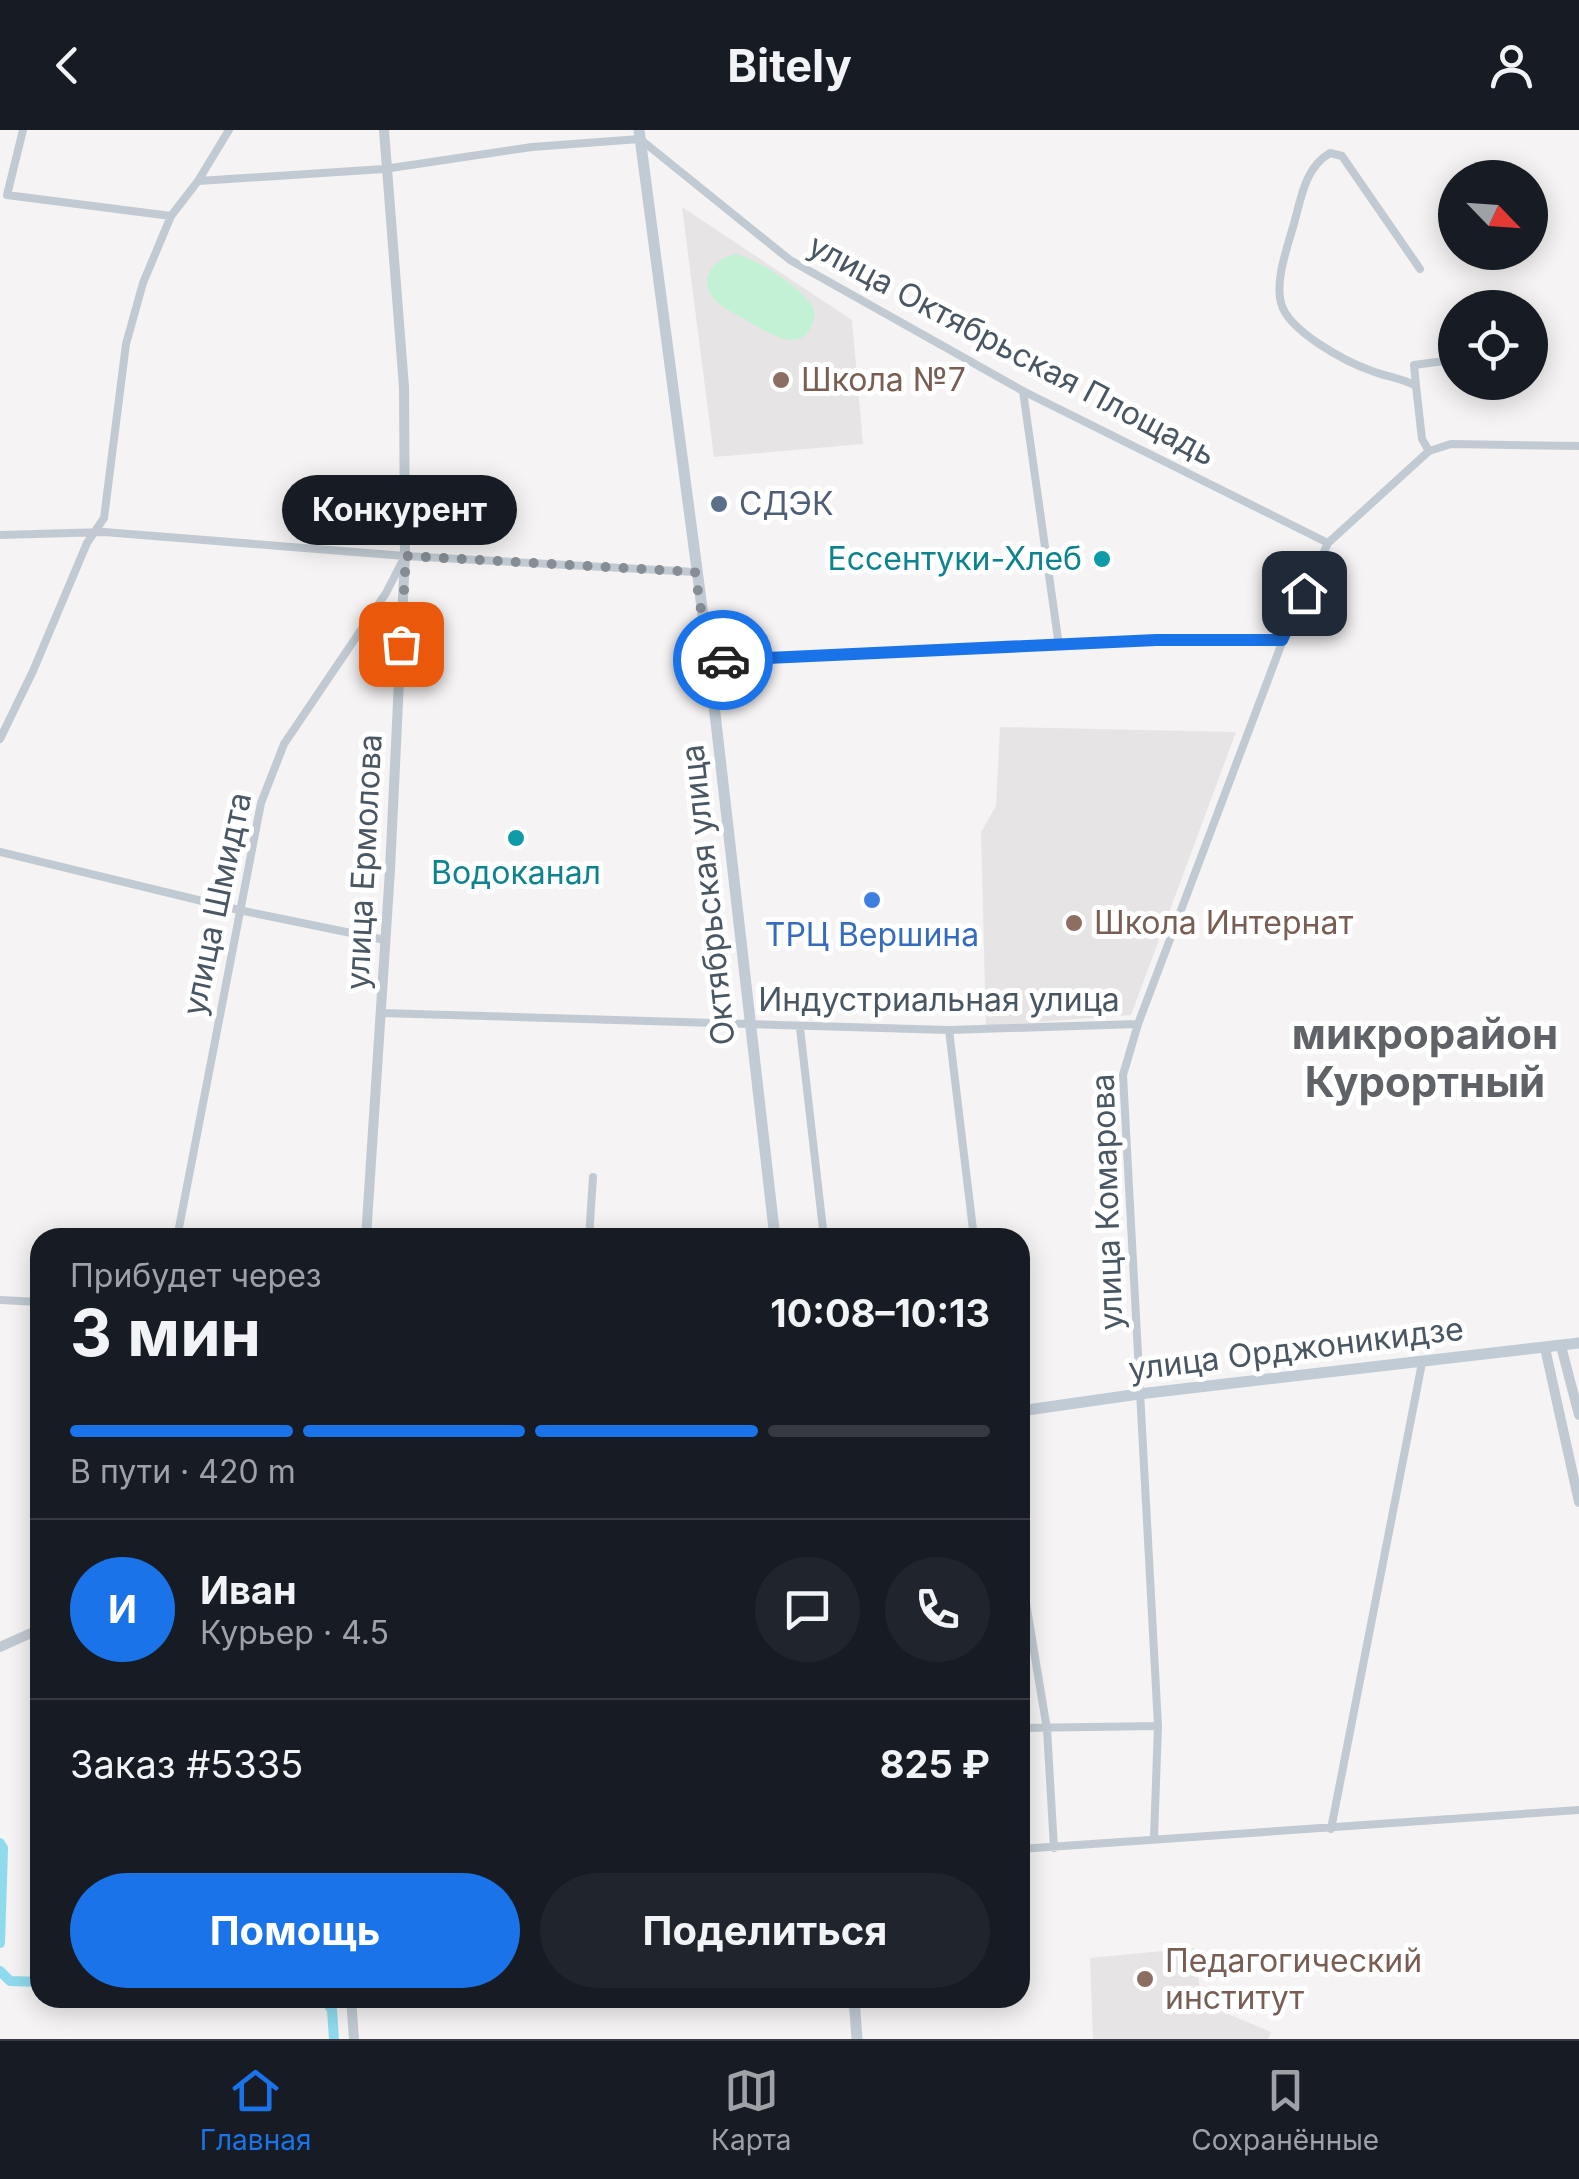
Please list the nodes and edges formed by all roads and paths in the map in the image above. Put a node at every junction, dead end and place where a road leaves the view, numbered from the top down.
1 (22, 130) edge
2 (228, 130) edge
3 (384, 130) edge
4 (640, 135) edge
5 (384, 170) junction
6 (198, 180) junction
7 (171, 216) junction
8 (1420, 269) dead end
9 (1438, 362) edge
10 (1416, 386) junction
11 (1023, 392) junction
12 (1579, 446) edge
13 (1428, 451) junction
14 (94, 532) junction
15 (0, 535) edge
16 (1328, 542) junction
17 (406, 556) junction
18 (695, 572) junction
19 (1282, 640) junction
20 (1059, 646) junction
21 (709, 660) junction
22 (0, 739) edge
23 (0, 852) edge
24 (239, 910) junction
25 (385, 940) junction
26 (381, 1012) junction
27 (1138, 1024) junction
28 (750, 1026) junction
29 (800, 1028) junction
30 (949, 1030) junction
31 (592, 1178) dead end
32 (179, 1228) edge
33 (367, 1228) edge
34 (590, 1228) edge
35 (774, 1228) edge
36 (823, 1228) edge
37 (973, 1228) edge
38 (0, 1300) edge
39 (30, 1302) edge
40 (1579, 1344) edge
41 (1561, 1346) junction
42 (1545, 1348) junction
43 (1422, 1363) junction
44 (1140, 1394) junction
45 (1030, 1410) edge
46 (1579, 1415) edge
47 (1577, 1483) edge
48 (1579, 1502) edge
49 (1030, 1627) edge
50 (30, 1634) edge
51 (0, 1647) edge
52 (1158, 1726) junction
53 (1030, 1728) edge
54 (1047, 1729) junction
55 (1579, 1810) edge
56 (1331, 1829) junction
57 (1154, 1838) junction
58 (1054, 1848) junction
59 (1030, 1849) edge
60 (351, 2008) edge
61 (855, 2008) edge
62 (354, 2039) edge
63 (857, 2039) edge

1 - 7 street
2 - 6 street
3 - 5 street, улица Ермолова
4 - 5 street
4 - 11 street, улица Октябрьская Площадь
4 - 18 main road, Октябрьская улица
5 - 6 street
5 - 17 street, улица Ермолова
6 - 7 street
7 - 14 street
8 - 10 street
9 - 10 street
10 - 13 street
11 - 16 street, улица Октябрьская Площадь
11 - 20 street
12 - 13 street
13 - 16 street
14 - 15 street
14 - 17 street
14 - 22 street
16 - 19 street, улица Комарова
17 - 18 street
17 - 24 street, улица Шмидта
17 - 25 street, улица Ермолова
18 - 21 main road, Октябрьская улица
19 - 20 street
19 - 27 street, улица Комарова
20 - 21 street
21 - 28 main road, Октябрьская улица
23 - 24 street
24 - 25 street
24 - 32 street, улица Шмидта
25 - 26 street, улица Ермолова
26 - 28 street, Индустриальная улица
26 - 33 street, улица Ермолова
27 - 30 street, Индустриальная улица
27 - 44 street, улица Комарова
28 - 29 street, Индустриальная улица
28 - 35 main road, Октябрьская улица
29 - 30 street, Индустриальная улица
29 - 36 street
30 - 37 street
31 - 34 street
38 - 39 street
40 - 41 main road, улица Орджоникидзе
41 - 42 main road, улица Орджоникидзе
41 - 46 street
42 - 43 main road, улица Орджоникидзе
42 - 47 street
43 - 44 main road, улица Орджоникидзе
43 - 56 street
44 - 45 main road, улица Орджоникидзе
44 - 52 street, улица Комарова
47 - 48 street
49 - 54 street
50 - 51 street
52 - 54 street
52 - 57 street, улица Комарова
53 - 54 street
54 - 58 street
55 - 56 street
56 - 57 street
57 - 58 street
58 - 59 street
60 - 62 street
61 - 63 main road

